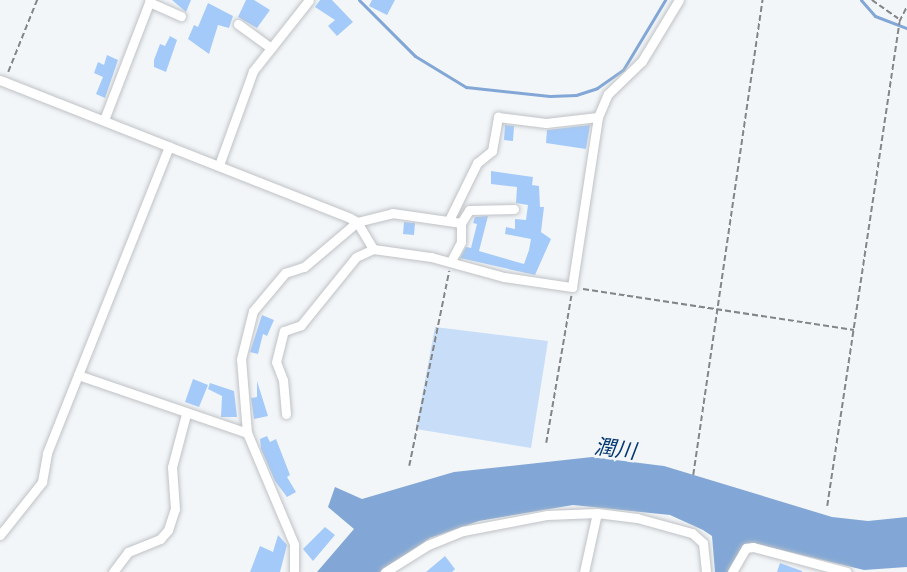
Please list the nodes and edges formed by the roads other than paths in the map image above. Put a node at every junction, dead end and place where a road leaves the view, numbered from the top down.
1 (309, 0) edge
2 (679, 0) edge
3 (150, 1) edge
4 (181, 16) dead end
5 (238, 24) dead end
6 (271, 48) junction
7 (2, 80) edge
8 (598, 117) junction
9 (104, 120) junction
10 (170, 146) junction
11 (219, 165) junction
12 (514, 208) dead end
13 (449, 220) junction
14 (357, 222) junction
15 (461, 223) junction
16 (373, 249) junction
17 (451, 261) junction
18 (78, 375) junction
19 (186, 414) junction
20 (286, 414) dead end
21 (247, 432) junction
22 (597, 513) junction
23 (0, 536) edge
24 (113, 572) edge
25 (294, 572) edge
26 (385, 572) edge
27 (584, 572) edge
28 (706, 572) edge
29 (732, 572) edge
30 (847, 572) edge

1 - 6 street
2 - 8 street
3 - 4 street
3 - 9 street
5 - 6 street
6 - 11 street
7 - 9 street
8 - 13 street
8 - 17 street
9 - 10 street
10 - 11 street
10 - 18 street
11 - 14 street
12 - 15 street
13 - 14 street
13 - 15 street
14 - 16 street
14 - 21 street
15 - 17 street
16 - 17 street
16 - 20 street
18 - 19 street
18 - 23 street
19 - 21 street
19 - 24 street
21 - 25 street
22 - 26 street
22 - 27 street
22 - 28 street
29 - 30 street

